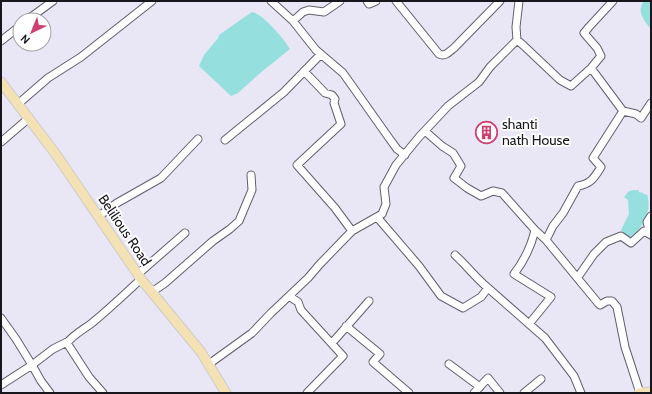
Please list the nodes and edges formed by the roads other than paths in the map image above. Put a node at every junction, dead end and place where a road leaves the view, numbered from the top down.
1 (53, 1) edge
2 (152, 1) edge
3 (271, 1) edge
4 (340, 1) edge
5 (367, 1) edge
6 (376, 1) edge
7 (396, 1) edge
8 (500, 1) edge
9 (519, 1) edge
10 (613, 1) edge
11 (38, 12) edge
12 (293, 21) junction
13 (12, 32) edge
14 (517, 40) junction
15 (1, 41) edge
16 (321, 54) junction
17 (591, 68) junction
18 (304, 72) junction
19 (1, 82) edge
20 (651, 103) edge
21 (18, 104) junction
22 (623, 111) junction
23 (648, 114) edge
24 (29, 118) junction
25 (425, 131) junction
26 (198, 139) dead end
27 (225, 140) dead end
28 (1, 142) edge
29 (404, 155) junction
30 (252, 175) dead end
31 (99, 216) junction
32 (651, 216) edge
33 (377, 217) junction
34 (535, 230) junction
35 (352, 231) junction
36 (185, 233) dead end
37 (651, 234) edge
38 (546, 240) junction
39 (455, 255) dead end
40 (139, 276) junction
41 (578, 278) junction
42 (488, 288) junction
43 (152, 292) junction
44 (289, 296) junction
45 (368, 302) dead end
46 (1, 318) edge
47 (529, 324) junction
48 (346, 326) junction
49 (69, 341) junction
50 (332, 343) junction
51 (32, 364) junction
52 (209, 364) junction
53 (449, 364) dead end
54 (541, 379) dead end
55 (1, 385) edge
56 (480, 387) junction
57 (651, 392) edge
58 (50, 393) edge
59 (103, 393) edge
60 (226, 393) edge
61 (307, 393) edge
62 (409, 393) edge
63 (474, 393) edge
64 (500, 393) edge
65 (524, 393) edge
66 (581, 393) edge
67 (639, 393) edge

1 - 11 street
2 - 21 street
3 - 12 street
4 - 12 street
5 - 6 street
7 - 8 street
9 - 14 street
10 - 17 street
12 - 16 street
13 - 15 street
14 - 17 street
14 - 25 street
16 - 18 street
16 - 29 street
17 - 22 street
18 - 27 street
18 - 35 street
19 - 21 main road, Belilious Road
20 - 23 street
21 - 24 main road, Belilious Road
22 - 23 street
22 - 38 street
24 - 28 street
24 - 31 main road, Belilious Road
25 - 29 street
25 - 34 street
26 - 31 street
29 - 33 street
30 - 43 street
31 - 40 main road, Belilious Road
32 - 37 street
33 - 35 street
33 - 42 street
34 - 38 street
34 - 47 street
35 - 44 street
36 - 40 street
37 - 41 street
38 - 41 street
39 - 42 street
40 - 43 main road, Belilious Road
40 - 49 street
41 - 67 street
42 - 47 street
43 - 52 main road, Belilious Road
44 - 50 street
44 - 52 street
45 - 48 street
46 - 51 street
47 - 66 street
48 - 50 street
48 - 62 street
49 - 51 street
49 - 59 street
50 - 61 street
51 - 55 street
51 - 58 street
52 - 60 main road, Belilious Road
53 - 56 street
54 - 65 street
56 - 63 street
56 - 64 street
57 - 67 main road

